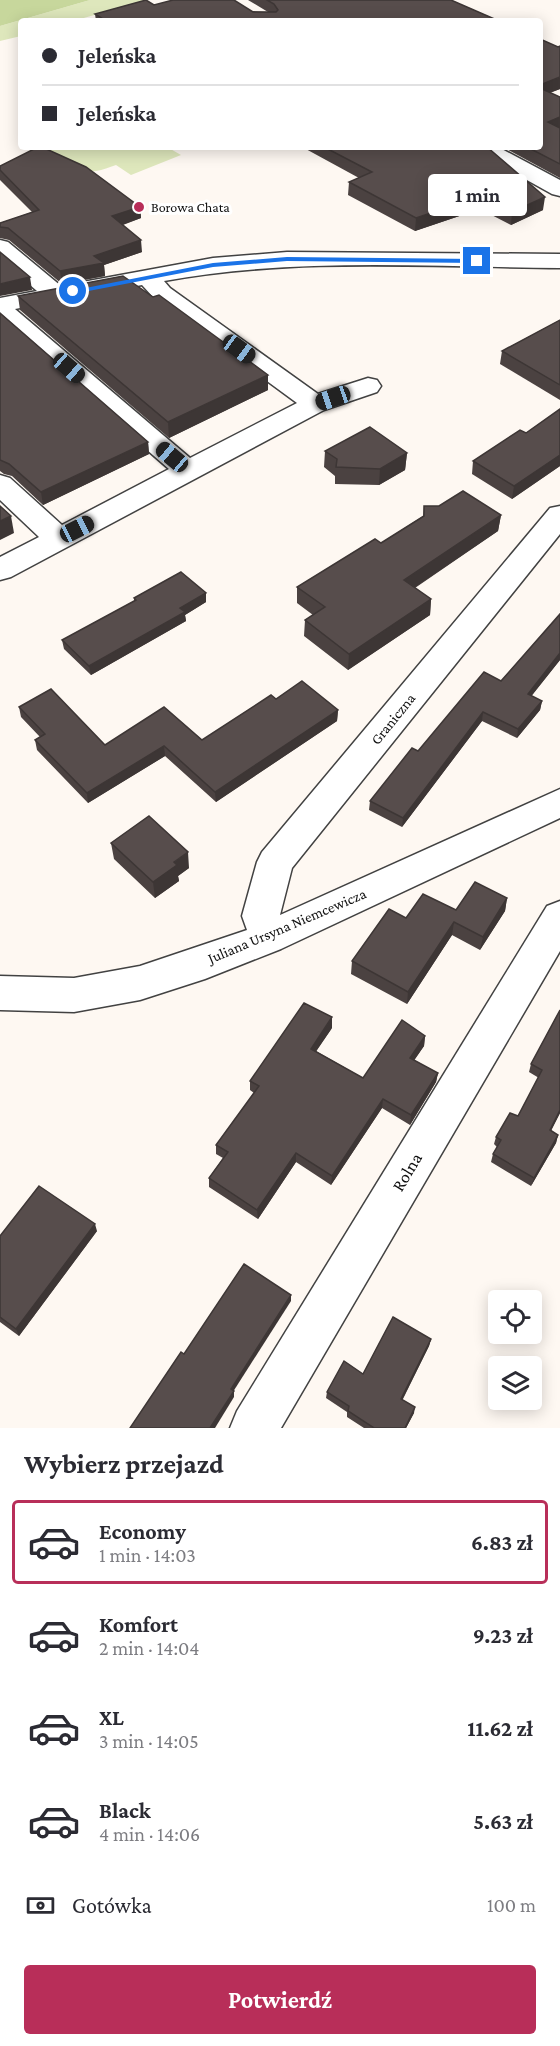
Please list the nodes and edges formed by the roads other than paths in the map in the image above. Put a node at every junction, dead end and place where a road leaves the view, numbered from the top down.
1 (488, 150) edge
2 (560, 189) edge
3 (0, 247) edge
4 (560, 261) edge
5 (147, 276) junction
6 (57, 295) junction
7 (0, 304) edge
8 (0, 309) edge
9 (368, 386) dead end
10 (315, 404) junction
11 (189, 472) junction
12 (0, 484) edge
13 (560, 516) edge
14 (58, 538) junction
15 (0, 570) edge
16 (560, 803) edge
17 (560, 917) edge
18 (268, 938) junction
19 (0, 993) edge
20 (254, 1428) edge

1 - 2 street
3 - 6 street
4 - 5 street
5 - 6 street
5 - 10 street
6 - 7 street
8 - 11 street
9 - 10 street
10 - 11 street
11 - 14 street
12 - 14 street
13 - 18 street, Graniczna
14 - 15 street
16 - 18 street, Juliana Ursyna Niemcewicza
17 - 20 street, Rolna
18 - 19 street, Juliana Ursyna Niemcewicza

